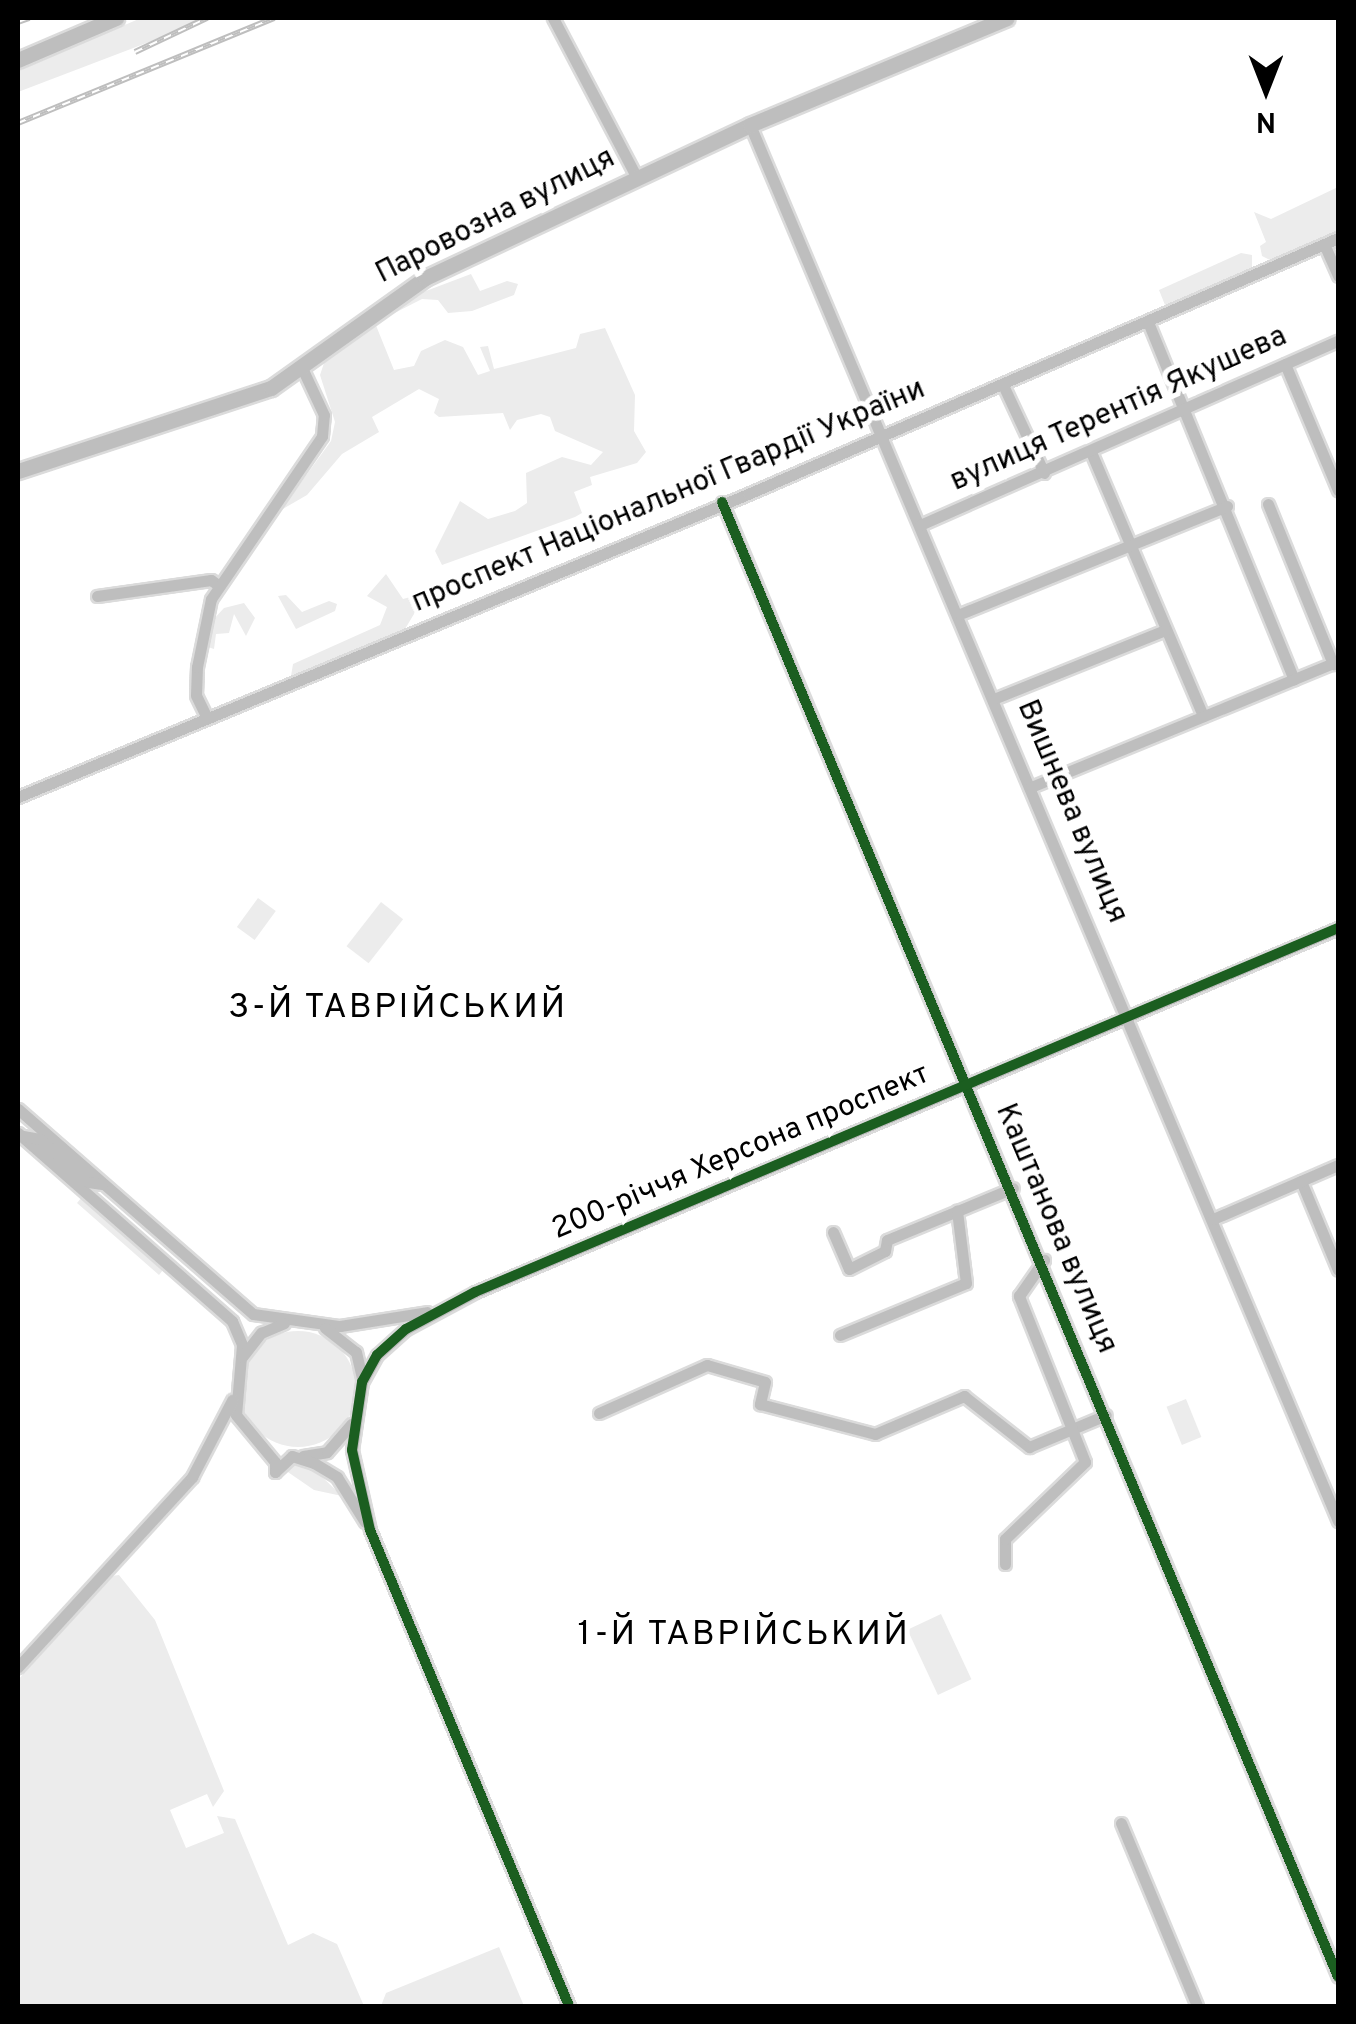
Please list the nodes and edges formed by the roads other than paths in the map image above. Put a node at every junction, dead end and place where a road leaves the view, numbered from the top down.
1 (116, 18) edge
2 (552, 18) edge
3 (1008, 18) edge
4 (18, 60) edge
5 (750, 126) junction
6 (637, 178) junction
7 (1338, 238) edge
8 (1324, 244) junction
9 (1338, 276) edge
10 (1148, 322) junction
11 (1338, 341) edge
12 (1285, 364) junction
13 (302, 368) junction
14 (1003, 384) junction
15 (1186, 410) junction
16 (882, 436) junction
17 (1091, 452) junction
18 (18, 471) edge
19 (1044, 473) junction
20 (1338, 490) edge
21 (722, 502) junction
22 (1268, 504) dead end
23 (1227, 506) junction
24 (920, 525) junction
25 (1131, 543) junction
26 (218, 584) junction
27 (97, 596) dead end
28 (960, 614) junction
29 (1165, 630) junction
30 (1336, 662) edge
31 (1294, 679) junction
32 (996, 698) junction
33 (1202, 716) junction
34 (207, 718) junction
35 (1032, 786) junction
36 (18, 798) edge
37 (1338, 928) edge
38 (1130, 1017) junction
39 (967, 1084) junction
40 (18, 1108) edge
41 (19, 1134) edge
42 (1338, 1165) edge
43 (1301, 1181) junction
44 (102, 1184) junction
45 (1013, 1188) junction
46 (957, 1211) junction
47 (1213, 1220) junction
48 (833, 1232) dead end
49 (156, 1252) junction
50 (1044, 1260) junction
51 (1338, 1270) edge
52 (440, 1308) junction
53 (293, 1322) junction
54 (314, 1324) junction
55 (840, 1335) dead end
56 (242, 1358) junction
57 (362, 1382) junction
58 (236, 1392) junction
59 (599, 1413) dead end
60 (1106, 1415) junction
61 (354, 1420) junction
62 (241, 1428) junction
63 (1072, 1429) junction
64 (219, 1432) junction
65 (292, 1456) junction
66 (1338, 1521) edge
67 (370, 1530) junction
68 (1005, 1564) dead end
69 (18, 1667) edge
70 (1122, 1824) dead end
71 (1338, 1977) edge
72 (569, 2006) edge
73 (1197, 2006) edge

1 - 4 main road
2 - 6 street
3 - 5 main road, Паровозна вулиця
5 - 6 main road, Паровозна вулиця
5 - 16 street, Вишнева вулиця
6 - 13 main road, Паровозна вулиця
7 - 8 street, проспект Національної Гвардії України
8 - 9 street
8 - 10 street, проспект Національної Гвардії України
10 - 14 street, проспект Національної Гвардії України
10 - 15 street
11 - 12 street, вулиця Терентія Якушева
12 - 15 street, вулиця Терентія Якушева
12 - 20 street
13 - 18 main road, Паровозна вулиця
13 - 26 street
14 - 16 street, проспект Національної Гвардії України
14 - 19 street
15 - 17 street, вулиця Терентія Якушева
15 - 23 street
16 - 21 street, проспект Національної Гвардії України
16 - 24 street, Вишнева вулиця
17 - 19 street, вулиця Терентія Якушева
17 - 25 street
19 - 24 street, вулиця Терентія Якушева
21 - 34 street, проспект Національної Гвардії України
21 - 39 street, Каштанова вулиця
22 - 30 street
23 - 25 street
23 - 31 street
24 - 28 street, Вишнева вулиця
25 - 28 street
25 - 29 street
26 - 27 street
26 - 34 street
28 - 32 street, Вишнева вулиця
29 - 32 street
29 - 33 street
30 - 31 street
31 - 33 street
32 - 35 street, Вишнева вулиця
33 - 35 street
34 - 36 street, проспект Національної Гвардії України
35 - 38 street, Вишнева вулиця
37 - 38 street, 200-річчя Херсона проспект
38 - 39 street, 200-річчя Херсона проспект
38 - 47 street, Вишнева вулиця
39 - 45 street, Каштанова вулиця
39 - 52 street, 200-річчя Херсона проспект
40 - 44 street
41 - 44 street
41 - 49 street
42 - 43 street
43 - 47 street
43 - 51 street
44 - 49 street
44 - 53 street
45 - 46 street
45 - 50 street, Каштанова вулиця
46 - 48 street
46 - 55 street
47 - 66 street, Вишнева вулиця
49 - 56 street
50 - 60 street, Каштанова вулиця
50 - 63 street
52 - 54 street
52 - 57 street
53 - 54 street
53 - 56 street
54 - 57 street
56 - 58 street
57 - 61 street
58 - 62 street
58 - 64 street
59 - 63 street
60 - 63 street
60 - 71 street, Каштанова вулиця
61 - 65 street
61 - 67 street
62 - 64 street
62 - 65 street
63 - 68 street
64 - 69 street
65 - 67 street
67 - 72 street
70 - 73 street

